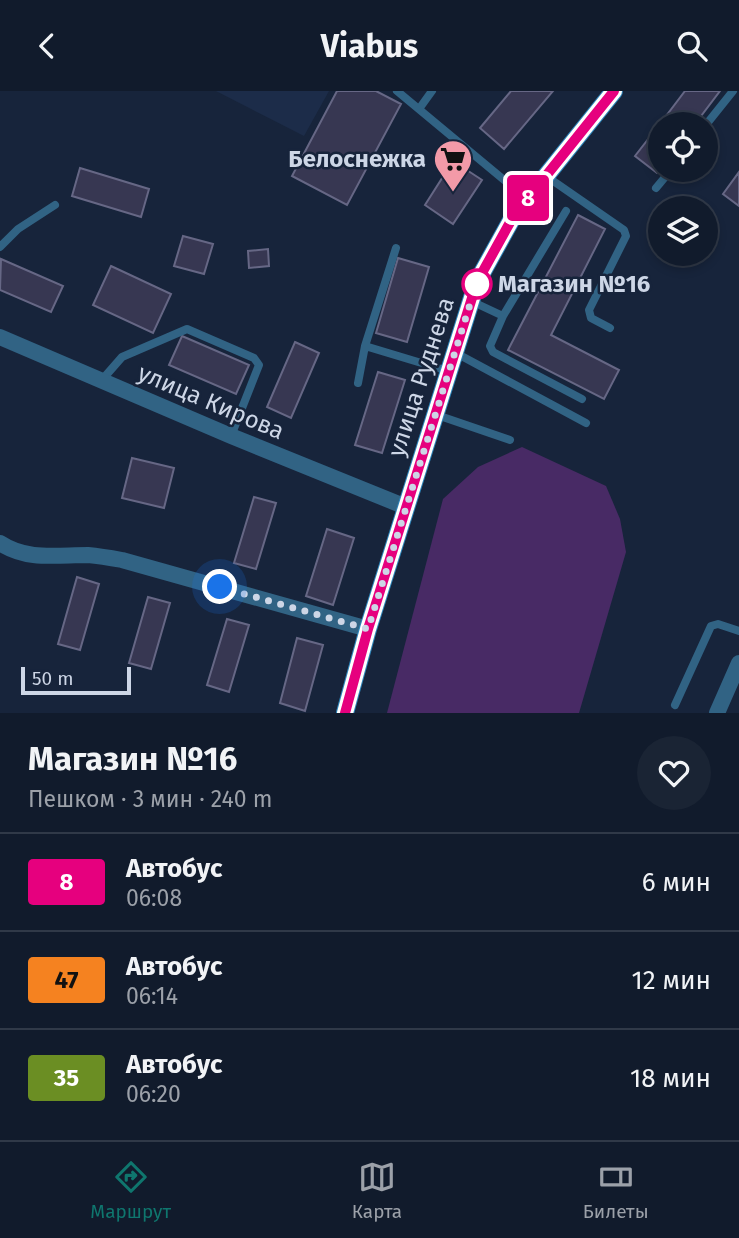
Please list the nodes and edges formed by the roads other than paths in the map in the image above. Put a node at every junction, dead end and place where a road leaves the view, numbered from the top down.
1 (398, 91) edge
2 (432, 91) edge
3 (614, 91) edge
4 (733, 91) edge
5 (419, 109) junction
6 (716, 112) edge
7 (546, 176) junction
8 (661, 182) edge
9 (656, 188) dead end
10 (527, 199) junction
11 (55, 205) dead end
12 (566, 211) dead end
13 (0, 247) edge
14 (396, 248) dead end
15 (471, 301) junction
16 (503, 316) junction
17 (610, 328) dead end
18 (0, 337) edge
19 (365, 346) junction
20 (454, 352) junction
21 (448, 371) junction
22 (102, 380) junction
23 (358, 383) dead end
24 (582, 399) dead end
25 (435, 414) junction
26 (586, 422) dead end
27 (230, 436) junction
28 (510, 440) dead end
29 (406, 507) junction
30 (0, 543) edge
31 (368, 629) junction
32 (739, 631) edge
33 (739, 663) edge
34 (675, 705) dead end
35 (345, 713) edge
36 (717, 713) edge

1 - 5 lane
2 - 5 lane
3 - 7 main road, улица Руднева
4 - 6 lane
5 - 10 lane
7 - 10 main road, улица Руднева
7 - 17 lane
8 - 9 lane
10 - 15 main road, улица Руднева
11 - 13 lane
12 - 16 lane
14 - 19 lane
15 - 16 lane
15 - 20 main road, улица Руднева
16 - 24 lane
18 - 22 street, улица Кирова
19 - 21 lane
19 - 23 lane
20 - 21 main road, улица Руднева
20 - 26 lane
21 - 25 main road, улица Руднева
22 - 27 street, улица Кирова
22 - 27 lane
25 - 28 lane
25 - 29 main road, улица Руднева
27 - 29 street, улица Кирова
29 - 31 main road, улица Руднева
30 - 31 street
31 - 35 main road, улица Руднева
32 - 34 lane
33 - 36 street

